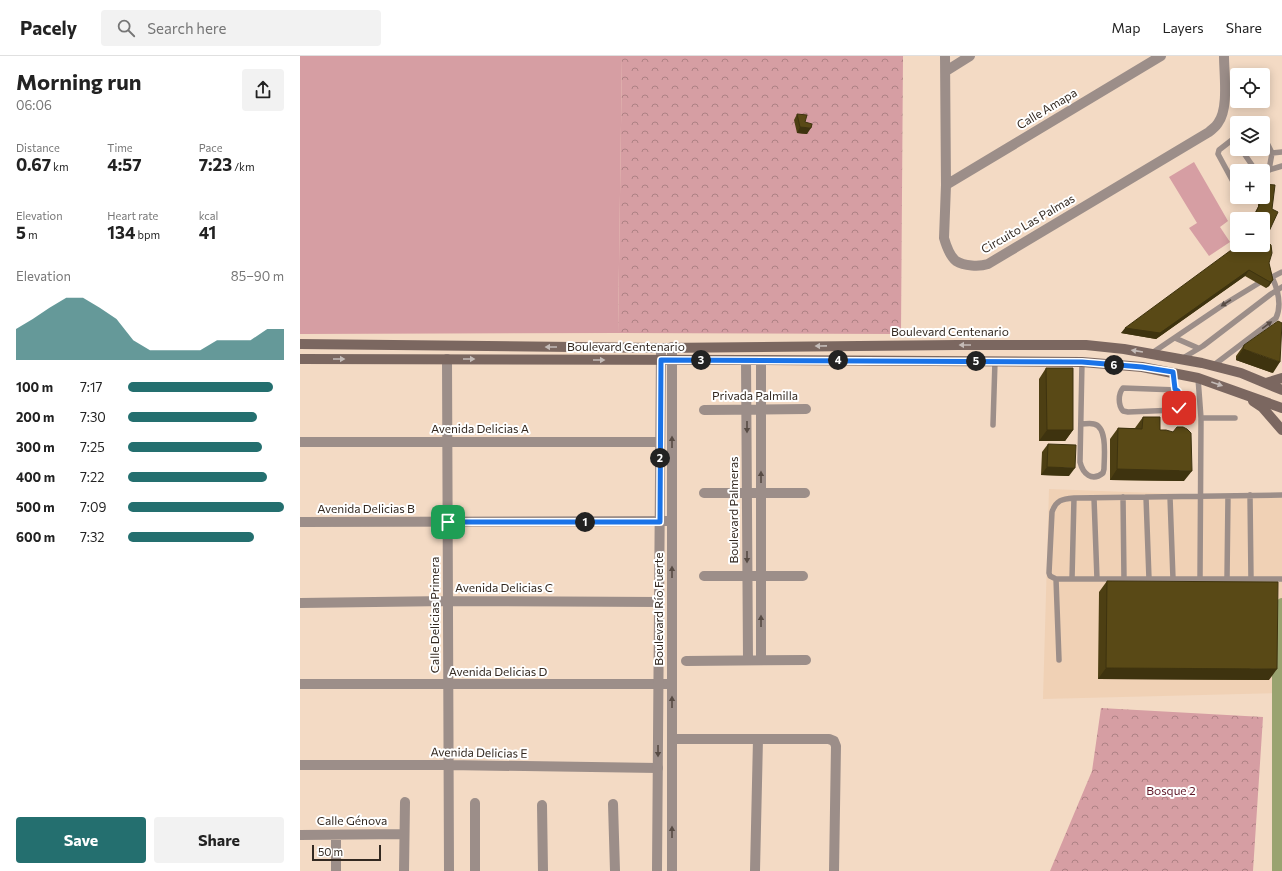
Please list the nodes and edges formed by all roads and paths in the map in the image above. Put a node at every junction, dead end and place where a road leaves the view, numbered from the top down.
1 (945, 56) edge
2 (970, 56) edge
3 (1161, 56) edge
4 (1224, 56) edge
5 (946, 71) junction
6 (1230, 143) edge
7 (1270, 149) edge
8 (1282, 152) edge
9 (1272, 153) junction
10 (1270, 164) edge
11 (1282, 166) edge
12 (1270, 170) edge
13 (1230, 176) edge
14 (946, 184) junction
15 (1282, 272) edge
16 (1259, 283) dead end
17 (1280, 288) edge
18 (1175, 338) junction
19 (300, 344) edge
20 (993, 345) junction
21 (672, 347) junction
22 (661, 348) junction
23 (1198, 348) junction
24 (1152, 353) junction
25 (1183, 358) junction
26 (300, 359) edge
27 (447, 359) junction
28 (661, 360) junction
29 (672, 360) junction
30 (746, 360) junction
31 (761, 360) junction
32 (992, 361) junction
33 (1082, 362) junction
34 (1214, 365) junction
35 (1173, 372) junction
36 (1198, 378) junction
37 (1282, 378) edge
38 (1266, 383) junction
39 (1175, 389) junction
40 (1282, 390) edge
41 (1243, 394) junction
42 (1282, 408) edge
43 (806, 409) dead end
44 (704, 410) dead end
45 (747, 410) junction
46 (761, 410) junction
47 (1201, 418) junction
48 (1235, 418) dead end
49 (1081, 424) junction
50 (993, 425) dead end
51 (1282, 430) edge
52 (300, 442) edge
53 (447, 442) junction
54 (660, 442) junction
55 (704, 493) dead end
56 (747, 493) junction
57 (761, 493) junction
58 (805, 493) dead end
59 (1250, 495) junction
60 (1282, 495) edge
61 (1200, 496) junction
62 (1228, 496) junction
63 (1146, 497) junction
64 (1170, 497) junction
65 (1074, 498) junction
66 (1094, 498) junction
67 (1123, 498) junction
68 (672, 521) junction
69 (300, 522) edge
70 (448, 522) junction
71 (660, 522) junction
72 (704, 576) dead end
73 (748, 576) junction
74 (761, 576) junction
75 (803, 576) dead end
76 (1056, 579) junction
77 (1072, 579) junction
78 (1097, 579) junction
79 (1124, 579) junction
80 (1149, 579) junction
81 (1173, 579) junction
82 (1200, 579) junction
83 (1227, 579) junction
84 (1251, 579) junction
85 (1280, 579) edge
86 (448, 601) junction
87 (659, 602) junction
88 (300, 603) edge
89 (748, 660) junction
90 (761, 660) junction
91 (806, 660) dead end
92 (1059, 660) dead end
93 (686, 661) dead end
94 (300, 684) edge
95 (672, 684) junction
96 (448, 685) junction
97 (659, 685) junction
98 (672, 739) junction
99 (758, 739) junction
100 (300, 765) edge
101 (448, 765) junction
102 (658, 768) junction
103 (405, 802) dead end
104 (475, 803) dead end
105 (542, 804) dead end
106 (613, 804) dead end
107 (404, 834) junction
108 (300, 835) edge
109 (336, 835) junction
110 (336, 871) edge
111 (404, 871) edge
112 (449, 871) edge
113 (475, 871) edge
114 (543, 871) edge
115 (615, 871) edge
116 (657, 871) edge
117 (672, 871) edge
118 (755, 871) edge
119 (834, 871) edge

1 - 5 street, Circuito Las Palmas
2 - 5 street
3 - 14 street, Calle Amapa
4 - 14 street, Circuito Las Palmas
5 - 14 street, Circuito Las Palmas
6 - 13 lane
7 - 9 lane
8 - 9 lane
9 - 10 lane
11 - 12 lane
15 - 17 lane
16 -> 18 lane
17 - 23 lane
34 -> 17 lane
18 - 23 lane
18 - 24 lane
22 -> 19 main road, Boulevard Centenario
20 -> 21 main road, Boulevard Centenario
24 -> 20 main road, Boulevard Centenario
20 - 32 main road
21 - 22 main road, Boulevard Centenario
21 - 29 street, Boulevard Río Fuerte
22 - 28 street, Boulevard Río Fuerte
23 - 25 lane
24 - 25 main road, Boulevard Centenario
25 - 34 main road, Boulevard Centenario
26 -> 27 main road, Boulevard Centenario
27 -> 28 main road, Boulevard Centenario
27 - 53 street, Calle Delicias Primera
28 - 29 main road, Boulevard Centenario
28 - 54 street, Boulevard Río Fuerte
29 - 30 main road, Boulevard Centenario
68 -> 29 street, Boulevard Río Fuerte
30 - 31 main road, Boulevard Centenario
30 - 45 street, Boulevard Palmeras
31 - 32 main road, Boulevard Centenario
31 - 46 street
32 - 33 main road, Boulevard Centenario
32 - 50 lane
33 - 35 main road, Boulevard Centenario
33 - 49 lane
34 - 38 main road, Boulevard Centenario
35 - 36 main road, Boulevard Centenario
35 - 39 lane
36 -> 41 main road, Boulevard Centenario
36 - 47 lane
37 - 38 main road
38 - 40 main road, Boulevard Centenario
39 - 39 lane
41 - 42 main road, Boulevard Centenario
41 - 51 main road
43 - 46 street, Privada Palmilla
44 - 45 street, Privada Palmilla
45 - 46 street, Privada Palmilla
45 -> 56 street, Boulevard Palmeras
57 -> 46 street
47 - 48 lane
47 - 61 lane
49 - 49 lane
52 - 53 street, Avenida Delicias A
53 - 54 street, Avenida Delicias A
53 - 70 street, Calle Delicias Primera
54 - 71 street, Boulevard Río Fuerte
55 - 56 street
56 - 57 street
56 -> 73 street, Boulevard Palmeras
57 - 58 street
57 - 74 street
59 - 60 lane
59 - 62 lane
59 - 84 lane
61 - 62 lane
61 - 64 lane
61 - 82 lane
62 - 83 lane
63 - 64 lane
63 - 67 lane
63 - 80 lane
64 - 81 lane
65 - 66 lane
65 - 76 lane
65 - 77 lane
66 - 67 lane
66 - 78 lane
67 - 79 lane
68 - 71 street, Avenida Delicias B
95 -> 68 street, Boulevard Río Fuerte
69 - 70 street, Avenida Delicias B
70 - 71 street, Avenida Delicias B
70 - 86 street, Calle Delicias Primera
71 - 87 street, Boulevard Río Fuerte
72 - 73 street
73 - 74 street
73 - 89 street, Boulevard Palmeras
74 - 75 street
90 -> 74 street
76 - 77 lane
76 - 92 lane
77 - 78 lane
78 - 79 lane
79 - 80 lane
80 - 81 lane
81 - 82 lane
82 - 83 lane
83 - 84 lane
84 - 85 lane
86 - 87 street, Avenida Delicias C
86 - 88 street, Avenida Delicias C
86 - 96 street, Calle Delicias Primera
87 - 97 street, Boulevard Río Fuerte
89 - 90 street
89 - 93 street
90 - 91 street
94 - 96 street, Avenida Delicias D
95 - 97 street, Avenida Delicias D
98 -> 95 street, Boulevard Río Fuerte
96 - 97 street, Avenida Delicias D
96 - 101 street, Calle Delicias Primera
97 -> 102 street, Boulevard Río Fuerte
98 - 99 street
117 -> 98 street, Boulevard Río Fuerte
99 - 118 street
99 - 119 street
100 - 101 street, Avenida Delicias E
101 - 102 street, Avenida Delicias E
101 - 112 street, Calle Delicias Primera
102 - 116 street, Boulevard Río Fuerte
103 - 107 street
104 - 113 street
105 - 114 street
106 - 115 street
107 - 109 street, Calle Génova
107 - 111 street
108 - 109 street, Calle Génova
109 - 110 street

